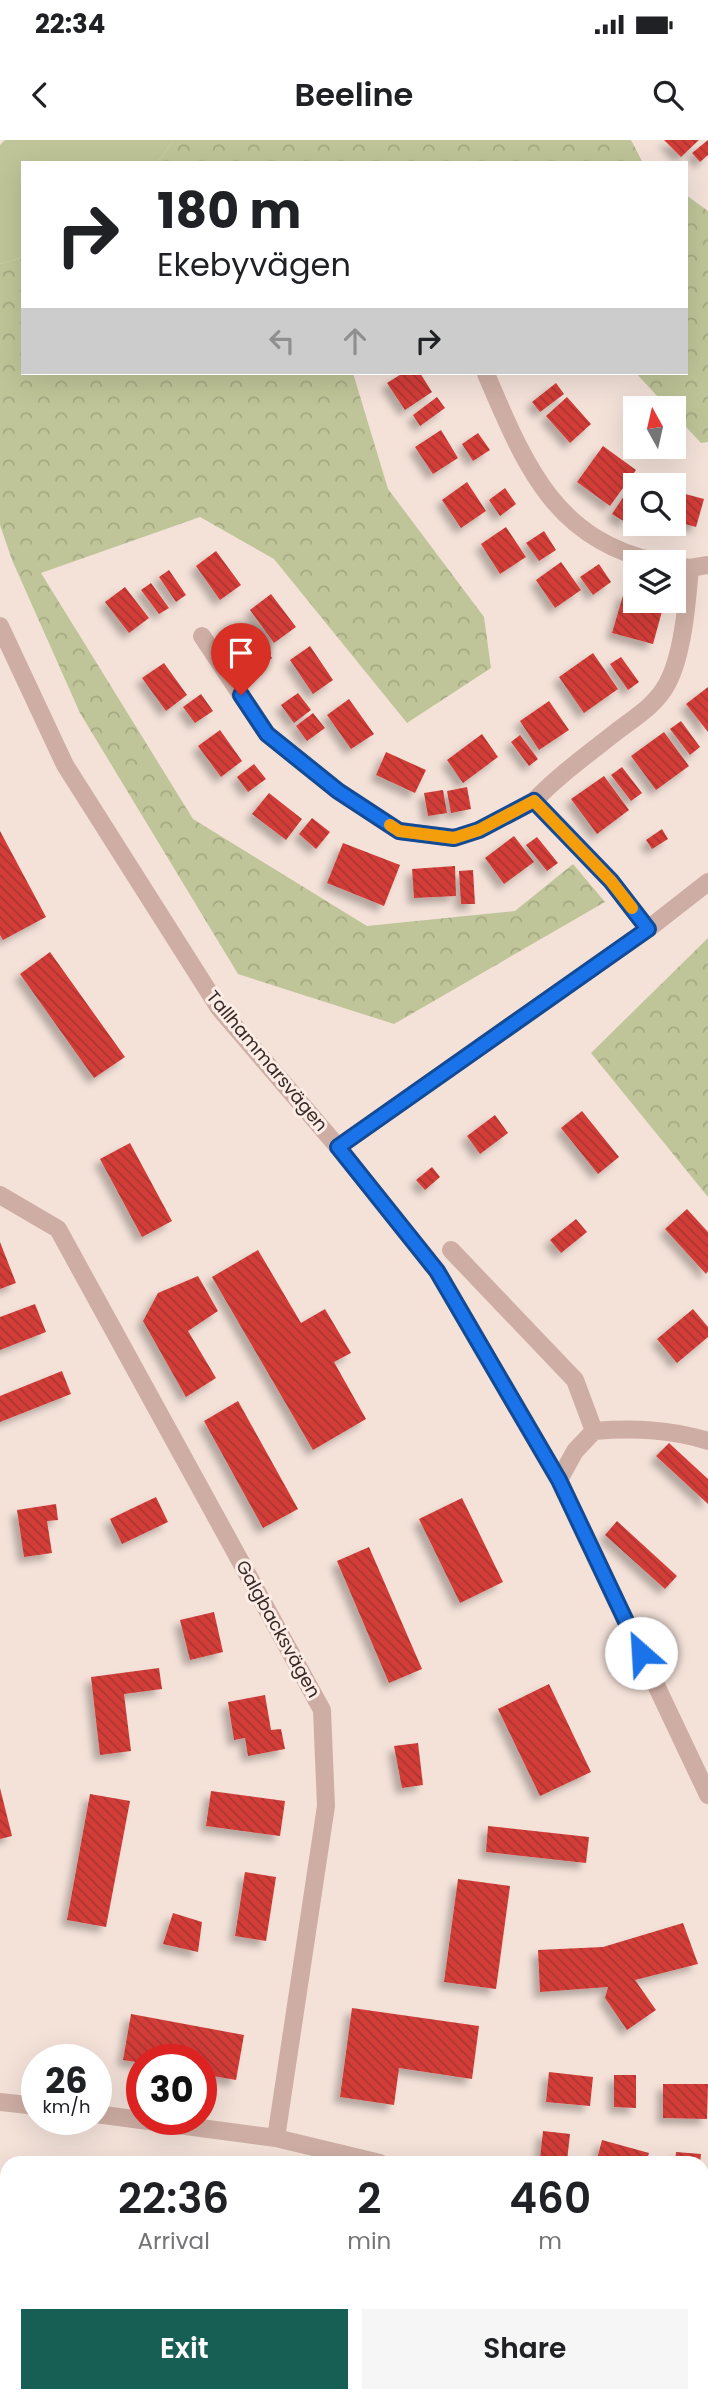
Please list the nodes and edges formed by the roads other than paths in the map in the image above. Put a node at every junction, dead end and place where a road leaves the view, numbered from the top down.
1 (486, 375) edge
2 (623, 550) edge
3 (691, 566) edge
4 (0, 626) edge
5 (202, 636) dead end
6 (534, 801) junction
7 (708, 882) edge
8 (648, 929) junction
9 (338, 1147) junction
10 (0, 1195) edge
11 (451, 1250) dead end
12 (593, 1431) junction
13 (708, 1441) edge
14 (559, 1480) junction
15 (708, 1795) edge
16 (0, 2102) edge
17 (21, 2104) edge
18 (112, 2116) edge
19 (276, 2138) junction
20 (351, 2156) edge

1 - 2 street
3 - 6 street
4 - 9 street, Tallhammarsvägen
5 - 6 street
6 - 8 street
7 - 8 street
8 - 9 street
9 - 14 street, Tallhammarsvägen
10 - 19 street, Galgbacksvägen
11 - 12 street
12 - 13 street
12 - 14 street
14 - 15 street, Tallhammarsvägen
16 - 17 street
18 - 19 street
19 - 20 street

